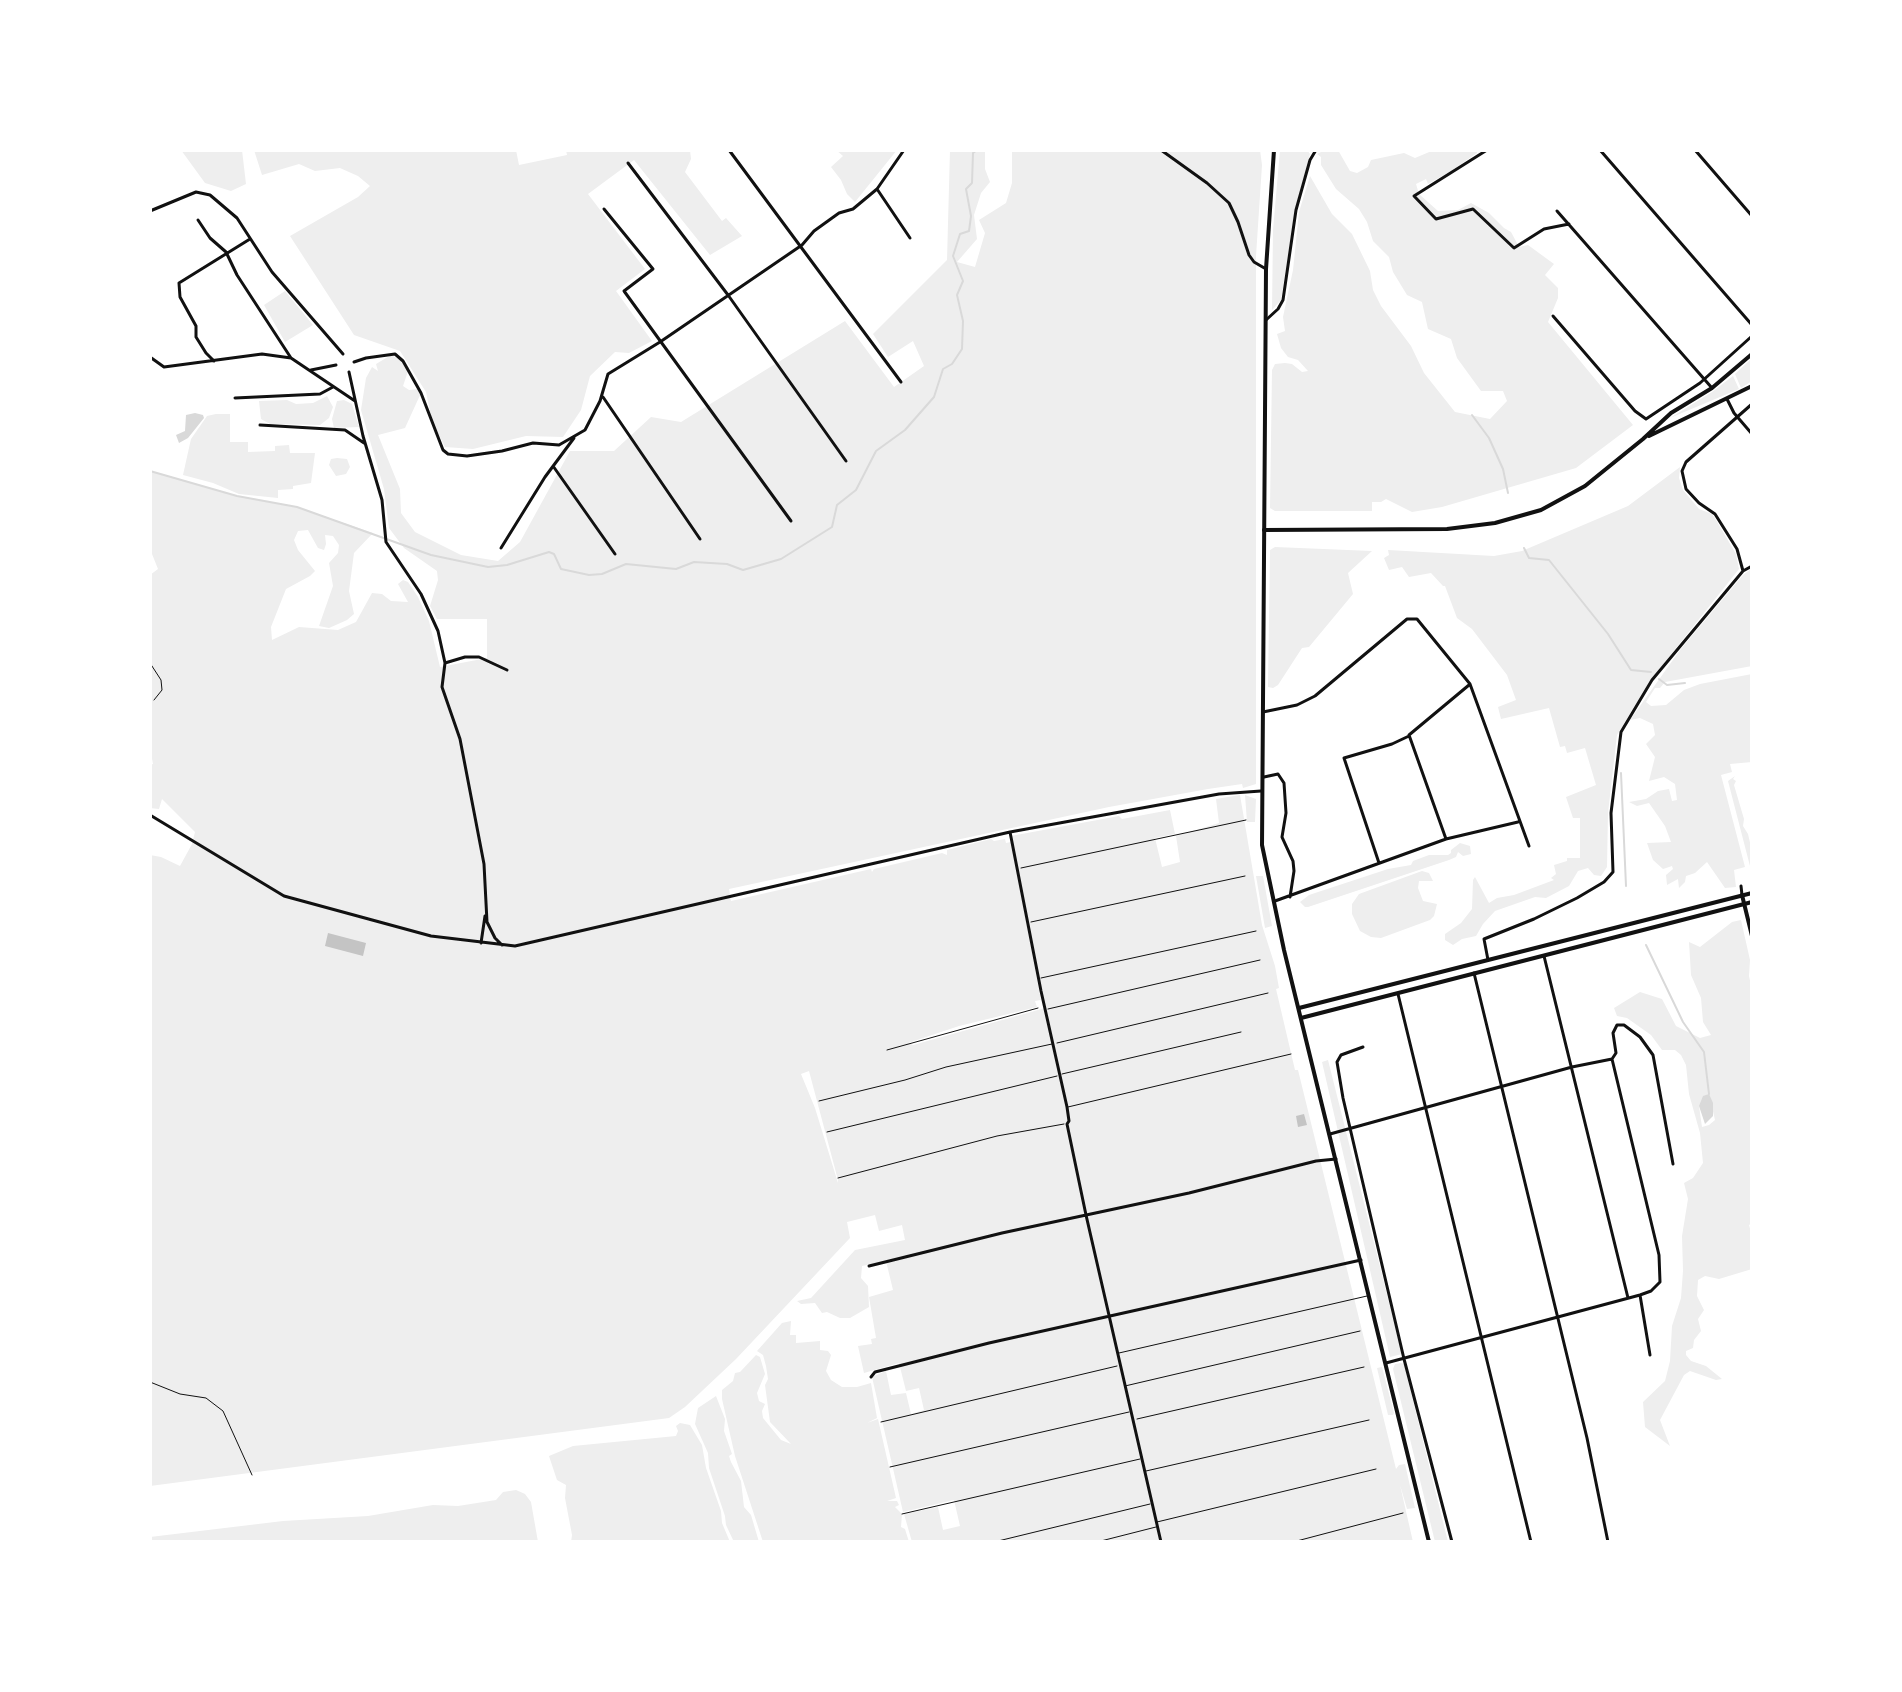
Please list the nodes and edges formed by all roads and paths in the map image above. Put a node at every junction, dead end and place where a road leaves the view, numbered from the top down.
1 (729, 150) edge
2 (904, 150) edge
3 (1161, 150) edge
4 (1274, 150) edge
5 (1316, 150) edge
6 (1487, 150) edge
7 (1600, 150) edge
8 (1695, 150) edge
9 (628, 163) dead end
10 (877, 189) junction
11 (604, 209) dead end
12 (150, 211) edge
13 (1557, 211) dead end
14 (1752, 216) edge
15 (198, 220) dead end
16 (1569, 224) junction
17 (910, 238) dead end
18 (250, 239) junction
19 (802, 245) junction
20 (226, 252) junction
21 (1266, 269) junction
22 (728, 295) junction
23 (1553, 316) dead end
24 (1266, 320) junction
25 (1752, 325) edge
26 (1752, 336) edge
27 (660, 342) junction
28 (343, 354) dead end
29 (1752, 354) edge
30 (150, 357) edge
31 (291, 358) junction
32 (214, 361) junction
33 (354, 362) dead end
34 (336, 365) dead end
35 (307, 370) junction
36 (349, 372) dead end
37 (1704, 379) junction
38 (901, 382) dead end
39 (1752, 386) edge
40 (334, 387) junction
41 (1712, 388) junction
42 (602, 396) junction
43 (235, 398) dead end
44 (1727, 399) junction
45 (355, 401) junction
46 (1752, 404) edge
47 (1665, 417) junction
48 (1738, 417) junction
49 (1671, 424) junction
50 (260, 425) dead end
51 (1752, 434) edge
52 (575, 437) junction
53 (1643, 439) junction
54 (367, 446) junction
55 (846, 461) dead end
56 (553, 466) junction
57 (791, 521) dead end
58 (1264, 530) junction
59 (700, 539) dead end
60 (501, 548) dead end
61 (615, 554) dead end
62 (1752, 566) edge
63 (1743, 571) junction
64 (150, 663) edge
65 (445, 663) junction
66 (507, 670) dead end
67 (1470, 684) junction
68 (154, 700) dead end
69 (1263, 710) junction
70 (1409, 735) junction
71 (1262, 777) junction
72 (1261, 791) junction
73 (150, 815) edge
74 (1246, 820) dead end
75 (1518, 822) junction
76 (1010, 832) junction
77 (1446, 839) junction
78 (1529, 846) dead end
79 (1379, 863) junction
80 (1018, 868) junction
81 (1245, 876) dead end
82 (1741, 886) dead end
83 (1752, 893) edge
84 (1742, 895) junction
85 (1290, 897) junction
86 (1273, 902) junction
87 (1752, 902) edge
88 (1745, 904) junction
89 (485, 912) junction
90 (1028, 922) junction
91 (1256, 931) dead end
92 (1752, 936) edge
93 (481, 943) junction
94 (502, 945) junction
95 (1544, 956) junction
96 (1260, 960) dead end
97 (1488, 960) junction
98 (1474, 973) junction
99 (1039, 978) junction
100 (1268, 993) dead end
101 (1397, 993) junction
102 (1038, 1008) dead end
103 (1299, 1008) junction
104 (1045, 1009) junction
105 (1301, 1018) junction
106 (1241, 1032) dead end
107 (1053, 1044) junction
108 (1363, 1047) dead end
109 (887, 1050) dead end
110 (1291, 1054) dead end
111 (1612, 1059) junction
112 (1572, 1067) junction
113 (1059, 1075) junction
114 (1502, 1087) junction
115 (819, 1101) dead end
116 (1067, 1107) junction
117 (1426, 1108) junction
118 (1067, 1124) junction
119 (1349, 1129) junction
120 (827, 1132) dead end
121 (1330, 1134) junction
122 (1336, 1159) junction
123 (1673, 1164) dead end
124 (838, 1178) dead end
125 (1086, 1215) junction
126 (1361, 1260) junction
127 (869, 1266) dead end
128 (1640, 1295) junction
129 (1370, 1296) junction
130 (1628, 1298) junction
131 (1109, 1316) junction
132 (1557, 1319) junction
133 (1360, 1331) dead end
134 (1483, 1337) junction
135 (1117, 1354) junction
136 (1650, 1355) dead end
137 (1404, 1359) junction
138 (1386, 1363) junction
139 (1120, 1366) junction
140 (1364, 1367) dead end
141 (871, 1377) dead end
142 (150, 1382) edge
143 (1124, 1386) junction
144 (1129, 1412) junction
145 (1131, 1420) junction
146 (1369, 1420) dead end
147 (881, 1422) dead end
148 (1140, 1459) junction
149 (890, 1467) dead end
150 (1376, 1469) dead end
151 (1144, 1472) junction
152 (252, 1475) dead end
153 (1152, 1504) junction
154 (1403, 1513) dead end
155 (902, 1514) dead end
156 (1157, 1522) junction
157 (994, 1542) edge
158 (1097, 1542) edge
159 (1161, 1542) edge
160 (1293, 1542) edge
161 (1429, 1542) edge
162 (1452, 1542) edge
163 (1531, 1542) edge
164 (1608, 1542) edge

1 - 19 street
2 - 10 street
3 - 21 street
4 - 21 main road
5 - 24 street
6 - 16 street
7 - 25 street
8 - 14 street
9 - 22 street
10 - 17 street
10 - 19 street
11 - 27 street
12 - 18 street
13 - 16 street
15 - 20 street
16 - 37 street
18 - 20 street
18 - 28 street
19 - 22 street
19 - 38 street
20 - 31 street
20 - 32 street
21 - 24 main road
22 - 27 street
22 - 55 street
23 - 37 street
24 - 58 main road
26 - 37 street
27 - 42 street
27 - 57 street
29 - 41 main road
30 - 32 street
31 - 32 street
31 - 35 street
33 - 52 street
34 - 35 street
35 - 40 street
36 - 45 street
37 - 41 street
39 - 44 main road
40 - 43 street
40 - 45 street
41 - 47 main road
42 - 52 street
42 - 59 street
44 - 48 street
44 - 49 main road
45 - 54 street
46 - 48 street
47 - 49 main road
47 - 53 main road
48 - 51 street
48 - 63 street
49 - 53 main road
50 - 54 street
52 - 56 street
53 - 58 main road
54 - 65 street
56 - 60 street
56 - 61 street
58 - 69 main road
62 - 63 street
63 - 97 street
64 - 68 path
65 - 66 street
65 - 89 street
67 - 69 street
67 - 70 street
67 - 75 street
69 - 71 main road
70 - 77 street
70 - 79 street
71 - 72 main road
71 - 85 street
72 - 76 street
72 - 86 main road
73 - 93 street
74 - 80 lane
75 - 77 street
75 - 78 street
76 - 80 street
76 - 94 street
77 - 79 street
79 - 85 street
80 - 90 street
81 - 90 lane
82 - 84 street
83 - 84 main road
84 - 88 main road
84 - 97 main road
85 - 86 street
86 - 103 main road
87 - 88 main road
88 - 92 main road
88 - 95 main road
89 - 93 street
89 - 94 street
90 - 99 street
91 - 99 lane
93 - 94 street
95 - 98 main road
95 - 112 street
96 - 104 lane
97 - 103 main road
98 - 101 main road
98 - 114 street
99 - 104 street
100 - 107 lane
101 - 105 main road
101 - 117 street
102 - 109 lane
103 - 105 main road
104 - 107 street
105 - 121 main road
106 - 113 lane
107 - 113 street
107 - 115 lane
108 - 119 street
110 - 116 lane
111 - 112 street
111 - 123 street
111 - 128 street
112 - 114 street
112 - 130 street
113 - 116 street
113 - 120 lane
114 - 117 street
114 - 132 street
116 - 118 street
117 - 119 street
117 - 134 street
118 - 124 lane
118 - 125 street
119 - 121 street
119 - 137 street
121 - 122 main road
122 - 125 street
122 - 126 main road
125 - 127 street
125 - 131 street
126 - 129 main road
126 - 131 street
128 - 130 street
128 - 136 street
129 - 135 lane
129 - 138 main road
130 - 132 street
131 - 135 street
131 - 141 street
132 - 134 street
132 - 164 street
133 - 143 lane
134 - 137 street
134 - 163 street
135 - 139 street
137 - 138 street
137 - 162 street
138 - 161 main road
139 - 143 street
139 - 147 lane
140 - 145 lane
142 - 152 path
143 - 144 street
144 - 145 street
144 - 149 lane
145 - 148 street
146 - 151 lane
148 - 151 street
148 - 155 lane
150 - 156 lane
151 - 153 street
153 - 156 street
153 - 157 lane
154 - 160 lane
156 - 158 lane
156 - 159 street

